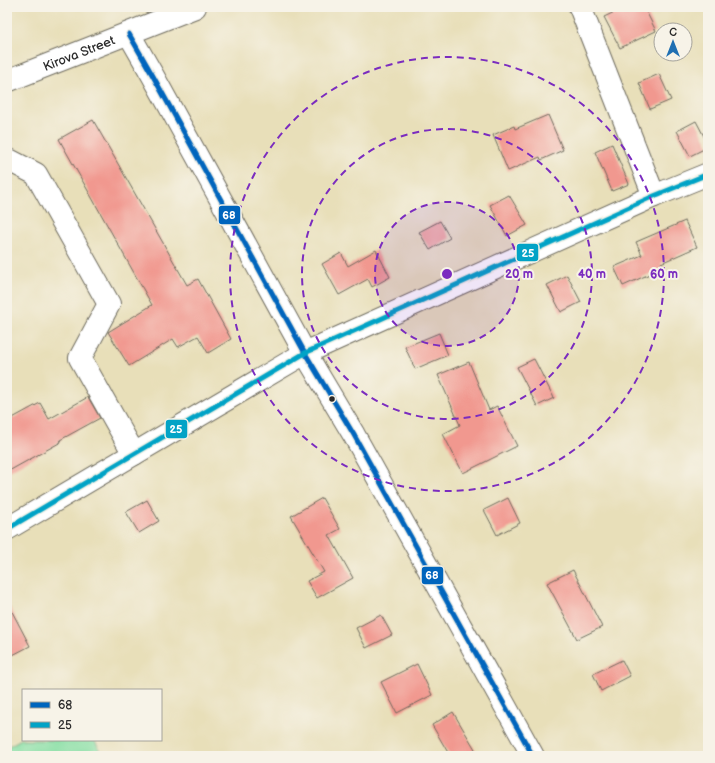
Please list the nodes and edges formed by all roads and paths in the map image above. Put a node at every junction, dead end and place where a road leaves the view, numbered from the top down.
1 (195, 7) edge
2 (580, 7) edge
3 (128, 34) junction
4 (7, 81) edge
5 (7, 159) edge
6 (708, 174) edge
7 (654, 196) junction
8 (306, 353) junction
9 (134, 454) junction
10 (7, 529) edge
11 (533, 756) edge

1 - 3 street, Kirova Street
2 - 7 street
3 - 4 street, Kirova Street
3 - 8 street
5 - 9 street
6 - 7 street
7 - 8 street
8 - 9 street
8 - 11 street
9 - 10 street

